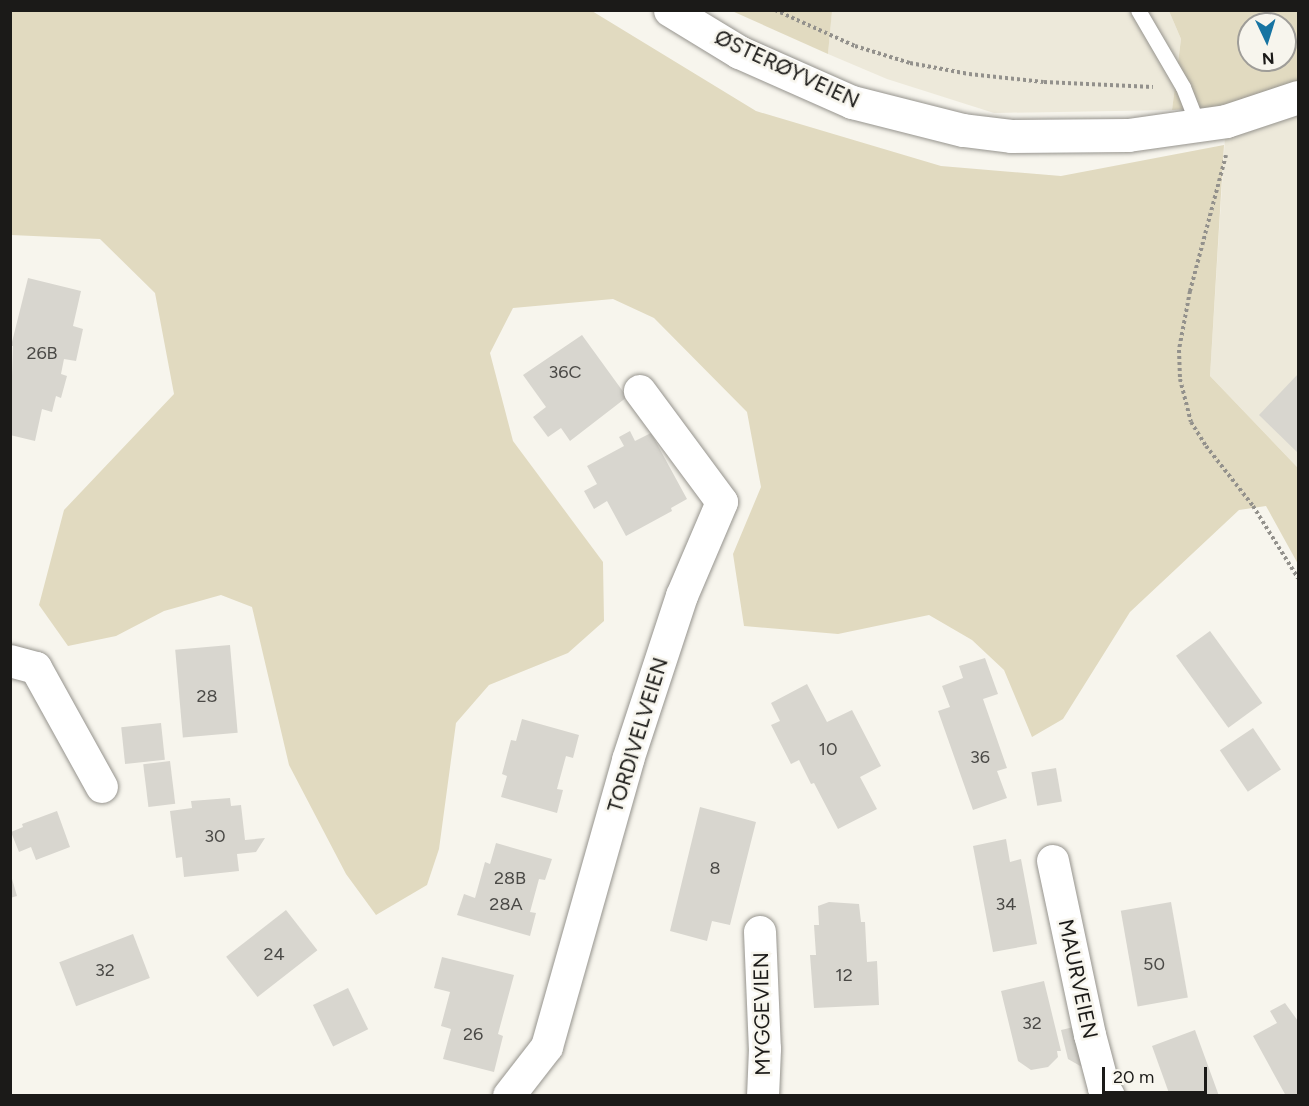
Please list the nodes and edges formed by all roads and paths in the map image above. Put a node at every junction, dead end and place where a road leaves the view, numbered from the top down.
1 (670, 10) edge
2 (775, 10) edge
3 (1138, 10) edge
4 (1183, 87) junction
5 (1299, 97) edge
6 (1198, 125) junction
7 (1227, 150) dead end
8 (640, 391) dead end
9 (1299, 578) edge
10 (10, 661) edge
11 (102, 787) dead end
12 (1053, 861) dead end
13 (760, 932) dead end
14 (510, 1095) edge
15 (763, 1095) edge
16 (1109, 1095) edge

1 - 6 main road, ØSTERØYVEIEN
2 - 4 path
3 - 4 lane
4 - 6 lane
5 - 6 main road, ØSTERØYVEIEN
7 - 9 path
8 - 14 street, TORDIVELVEIEN
10 - 11 street
12 - 16 street, MAURVEIEN
13 - 15 street, MYGGEVIEN

